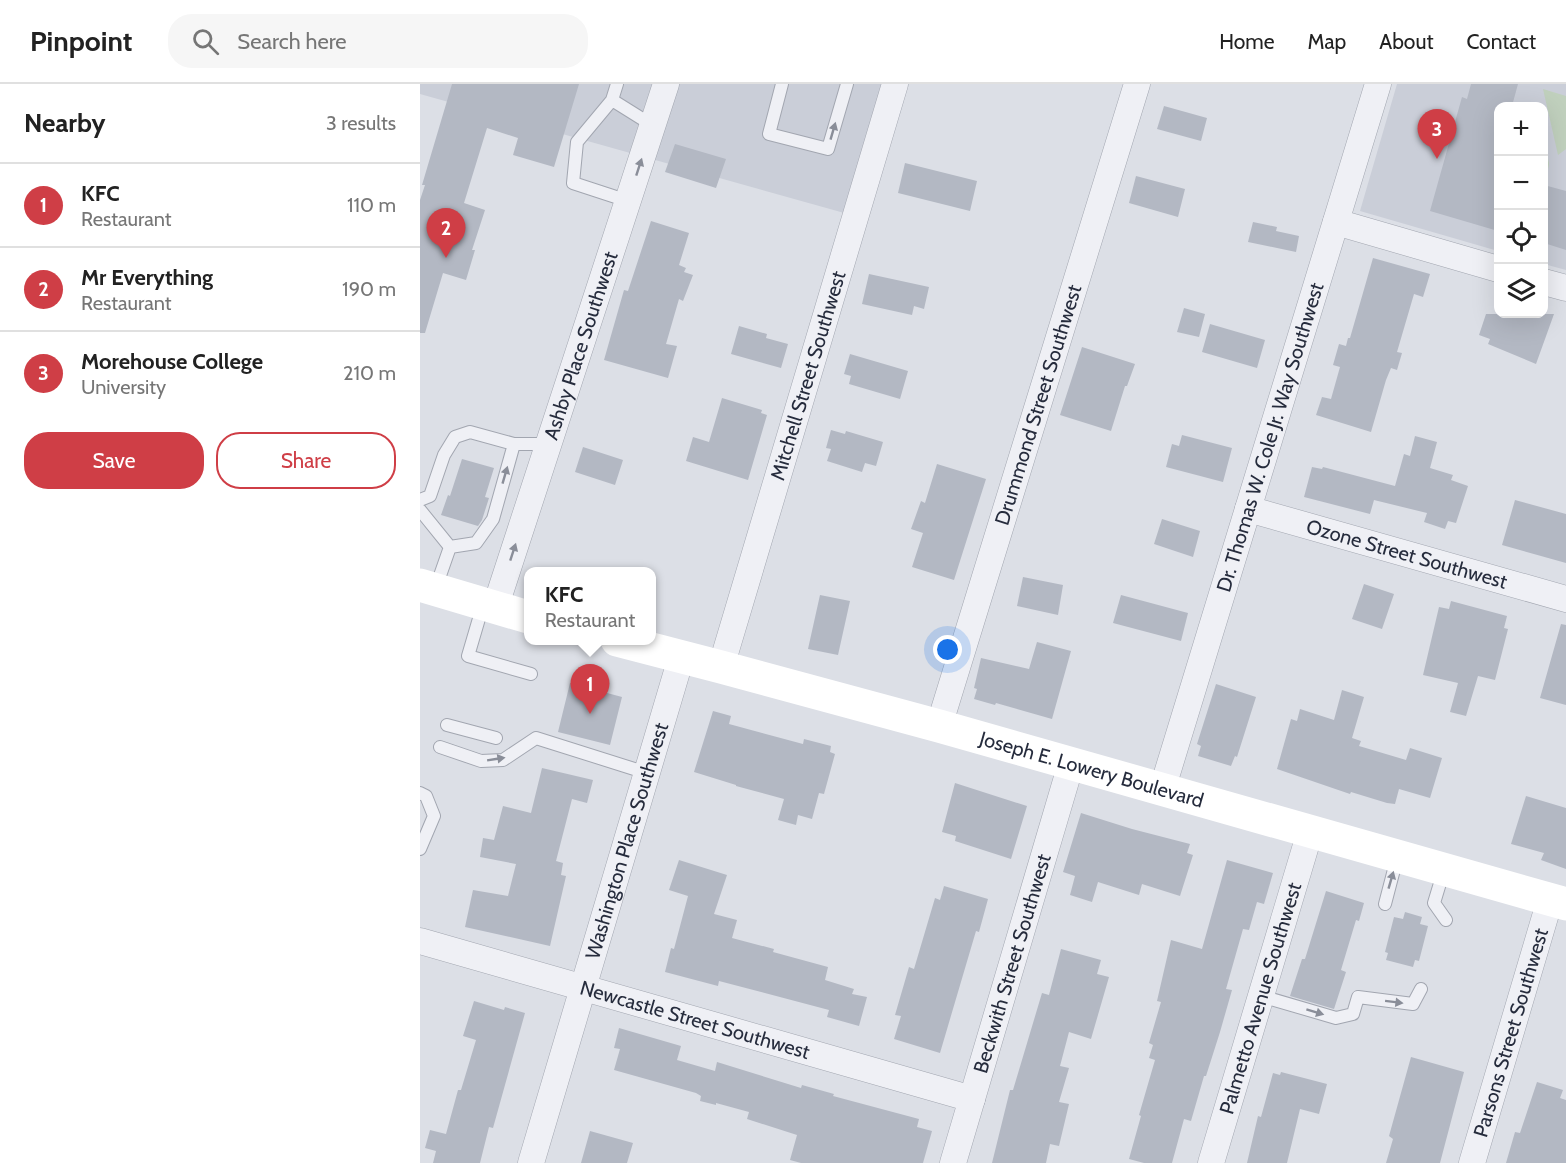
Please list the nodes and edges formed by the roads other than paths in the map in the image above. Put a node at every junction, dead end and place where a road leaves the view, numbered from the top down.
1 (617, 84) edge
2 (782, 84) edge
3 (846, 84) edge
4 (896, 84) edge
5 (1137, 84) edge
6 (1378, 84) edge
7 (612, 100) junction
8 (662, 105) edge
9 (628, 201) junction
10 (1336, 222) junction
11 (1494, 268) edge
12 (1548, 283) edge
13 (1566, 288) edge
14 (514, 444) junction
15 (548, 444) junction
16 (420, 500) edge
17 (1248, 509) junction
18 (420, 510) edge
19 (450, 547) junction
20 (428, 586) edge
21 (1566, 599) edge
22 (489, 606) junction
23 (524, 615) edge
24 (635, 645) edge
25 (681, 658) junction
26 (721, 667) junction
27 (531, 674) dead end
28 (447, 725) dead end
29 (939, 726) junction
30 (496, 738) dead end
31 (440, 747) dead end
32 (1071, 764) junction
33 (647, 773) junction
34 (1162, 790) junction
35 (420, 793) edge
36 (1310, 831) junction
37 (420, 849) edge
38 (1398, 857) junction
39 (1444, 870) junction
40 (1558, 902) edge
41 (1385, 904) dead end
42 (1446, 920) dead end
43 (420, 941) edge
44 (583, 987) junction
45 (1421, 989) dead end
46 (1261, 996) junction
47 (972, 1099) junction
48 (531, 1163) edge
49 (953, 1163) edge
50 (1211, 1163) edge
51 (1472, 1163) edge

1 - 7 lane
2 -> 3 lane
4 - 26 street, Mitchell Street Southwest
5 - 29 street, Drummond Street Southwest
6 - 10 street, Dr. Thomas W. Cole Jr. Way Southwest
7 - 8 lane
7 - 9 lane
9 -> 8 street, Ashby Place Southwest
9 - 15 street, Ashby Place Southwest
10 - 11 street
10 - 17 street, Dr. Thomas W. Cole Jr. Way Southwest
12 - 13 street
14 - 15 lane
14 - 16 lane
19 -> 14 lane
22 -> 15 street, Ashby Place Southwest
17 - 21 street, Ozone Street Southwest
17 - 34 street, Dr. Thomas W. Cole Jr. Way Southwest
18 - 19 lane
19 - 20 lane
20 - 22 main road
22 - 23 main road
22 - 27 lane
24 - 25 main road, Joseph E. Lowery Boulevard
25 - 26 main road, Joseph E. Lowery Boulevard
25 - 33 street, Washington Place Southwest
26 - 29 main road, Joseph E. Lowery Boulevard
28 - 30 lane
29 - 32 main road, Joseph E. Lowery Boulevard
31 -> 33 lane
32 - 34 main road, Joseph E. Lowery Boulevard
32 - 47 street, Beckwith Street Southwest
33 - 44 street, Washington Place Southwest
34 - 36 main road, Joseph E. Lowery Boulevard
35 - 37 lane
36 - 38 main road, Joseph E. Lowery Boulevard
36 - 46 street, Palmetto Avenue Southwest
38 - 39 main road, Joseph E. Lowery Boulevard
41 -> 38 lane
39 - 40 main road, Joseph E. Lowery Boulevard
39 - 42 lane
40 - 51 street, Parsons Street Southwest
43 - 44 street, Newcastle Street Southwest
44 - 47 street, Newcastle Street Southwest
44 - 48 street, Washington Place Southwest
46 -> 45 lane
46 - 50 street, Palmetto Avenue Southwest
47 - 49 street, Beckwith Street Southwest

